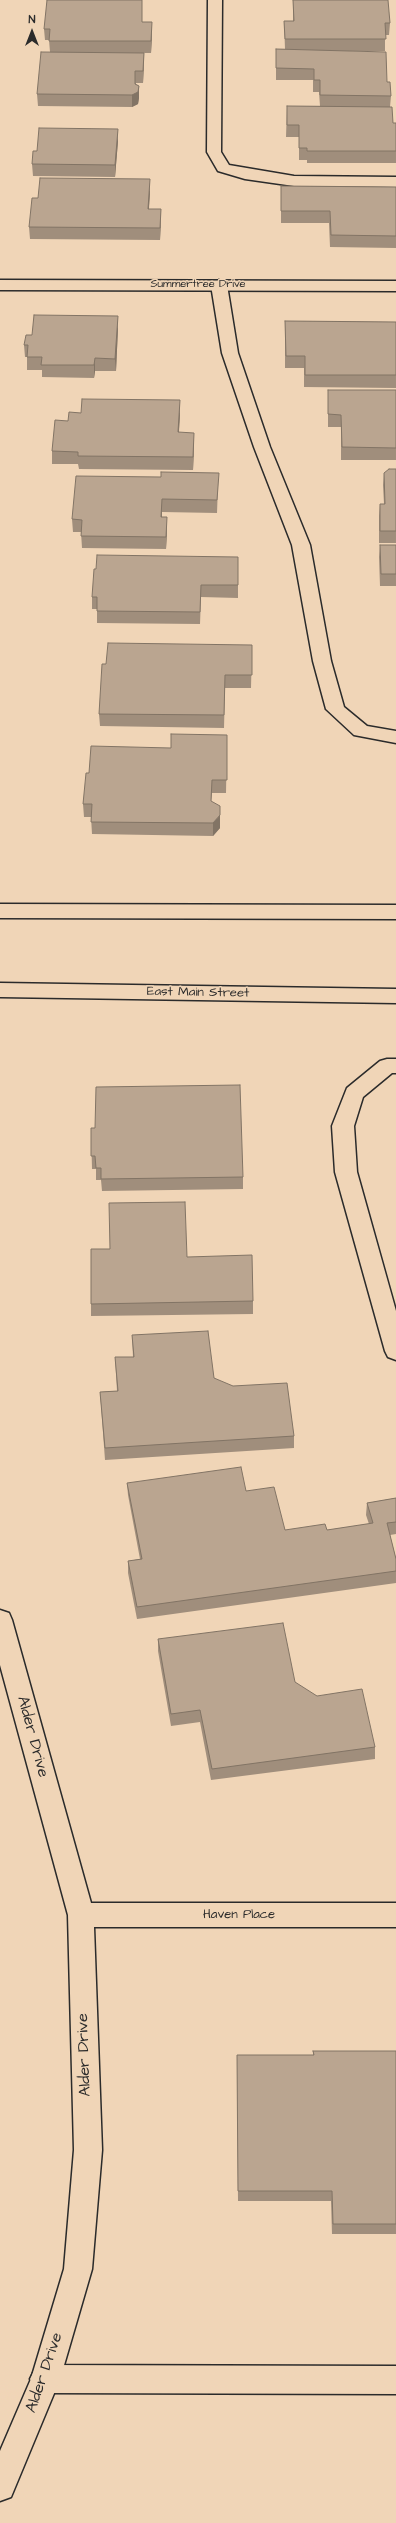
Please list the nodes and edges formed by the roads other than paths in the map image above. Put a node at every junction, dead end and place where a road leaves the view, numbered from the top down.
1 (215, 0) edge
2 (396, 182) edge
3 (0, 285) edge
4 (219, 285) junction
5 (396, 286) edge
6 (396, 737) edge
7 (0, 911) edge
8 (396, 912) edge
9 (0, 990) edge
10 (396, 996) edge
11 (396, 1066) edge
12 (396, 1351) edge
13 (0, 1620) edge
14 (396, 1914) edge
15 (81, 1915) junction
16 (45, 2379) junction
17 (396, 2380) edge
18 (0, 2486) edge

1 - 2 street
3 - 4 street, Summertree Drive
4 - 5 street, Summertree Drive
4 - 6 street
7 - 8 street
9 - 10 street, East Main Street
11 - 12 street
13 - 15 street, Alder Drive
14 - 15 street, Haven Place
15 - 16 street, Alder Drive
16 - 17 street
16 - 18 street, Alder Drive

